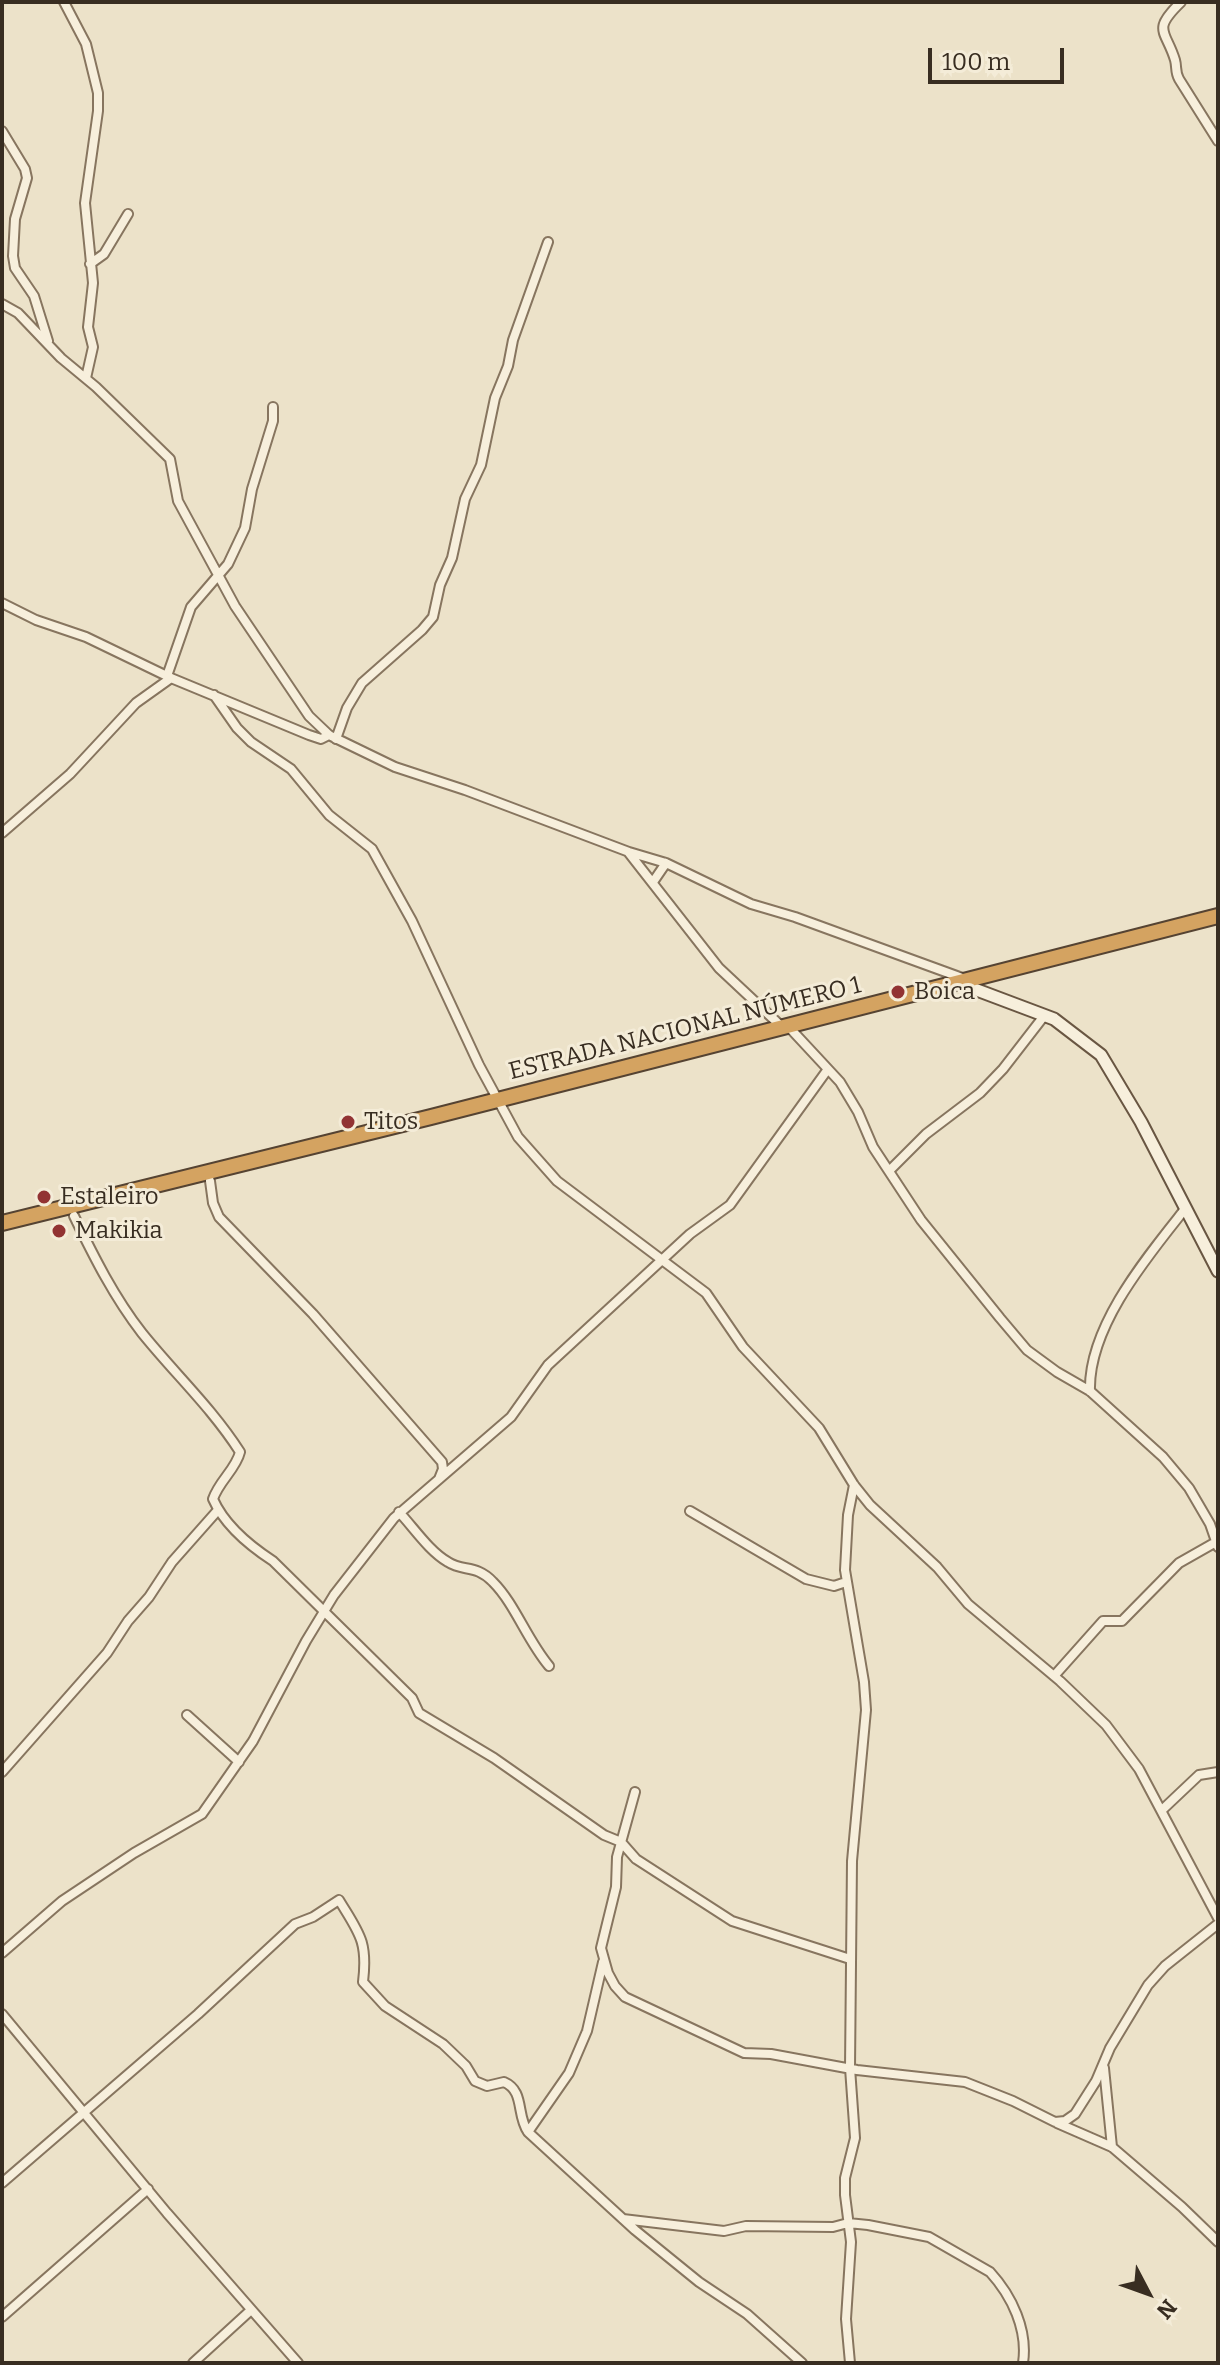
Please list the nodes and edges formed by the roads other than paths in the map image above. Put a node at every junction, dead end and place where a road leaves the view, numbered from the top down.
1 (64, 2) edge
2 (1181, 2) edge
3 (2, 131) edge
4 (1218, 141) edge
5 (128, 214) dead end
6 (548, 242) dead end
7 (90, 264) junction
8 (2, 304) edge
9 (49, 345) junction
10 (86, 378) junction
11 (273, 407) dead end
12 (219, 575) junction
13 (2, 603) edge
14 (169, 677) junction
15 (214, 695) junction
16 (333, 737) junction
17 (2, 833) edge
18 (629, 852) junction
19 (666, 863) junction
20 (653, 882) junction
21 (1218, 916) edge
22 (966, 982) junction
23 (1044, 1016) junction
24 (784, 1026) junction
25 (828, 1069) junction
26 (497, 1099) junction
27 (889, 1171) junction
28 (210, 1181) dead end
29 (1185, 1209) junction
30 (74, 1216) dead end
31 (2, 1223) edge
32 (664, 1261) junction
33 (1218, 1271) edge
34 (1090, 1391) junction
35 (439, 1480) junction
36 (854, 1485) junction
37 (218, 1510) junction
38 (690, 1511) dead end
39 (399, 1512) junction
40 (1217, 1545) edge
41 (846, 1582) junction
42 (324, 1611) junction
43 (549, 1666) dead end
44 (1054, 1676) junction
45 (187, 1715) dead end
46 (239, 1762) junction
47 (2, 1772) edge
48 (1218, 1772) edge
49 (635, 1792) dead end
50 (1162, 1810) junction
51 (621, 1842) junction
52 (1218, 1921) edge
53 (2, 1953) edge
54 (850, 1959) junction
55 (604, 1961) junction
56 (2, 2014) edge
57 (1104, 2063) junction
58 (850, 2068) junction
59 (83, 2111) junction
60 (1055, 2122) junction
61 (528, 2132) junction
62 (1112, 2147) junction
63 (2, 2183) edge
64 (148, 2189) junction
65 (623, 2219) junction
66 (848, 2223) junction
67 (1218, 2242) edge
68 (251, 2310) junction
69 (2, 2317) edge
70 (851, 2361) edge
71 (193, 2363) edge
72 (298, 2363) edge
73 (802, 2363) edge
74 (1023, 2363) edge

1 - 7 street
2 - 4 street
3 - 9 street
5 - 7 street
6 - 16 street
7 - 10 street
8 - 9 street
9 - 10 street
10 - 12 street
11 - 12 street
12 - 14 street
12 - 16 street
13 - 14 street
14 - 15 street
14 - 17 street
15 - 16 street
15 - 26 street
16 - 18 street
18 - 19 street
18 - 20 street
19 - 20 street
19 - 22 street
20 - 24 street
21 - 22 highway, ESTRADA NACIONAL NÚMERO 1
22 - 23 street
22 - 24 highway, ESTRADA NACIONAL NÚMERO 1
23 - 27 street
23 - 29 street
24 - 25 street
24 - 26 highway, ESTRADA NACIONAL NÚMERO 1
25 - 27 street
25 - 32 street
26 - 31 highway, ESTRADA NACIONAL NÚMERO 1
26 - 32 street
27 - 34 street
28 - 35 street
29 - 33 street
29 - 34 street
30 - 37 street
32 - 35 street
32 - 36 street
34 - 40 street
35 - 39 street
36 - 41 street
36 - 44 street
37 - 42 street
37 - 47 street
38 - 41 street
39 - 42 street
39 - 43 street
40 - 44 street
41 - 54 street
42 - 46 street
42 - 51 street
44 - 50 street
45 - 46 street
46 - 53 street
48 - 50 street
49 - 51 street
50 - 52 street
51 - 54 street
51 - 55 street
52 - 57 street
54 - 58 street
55 - 58 street
55 - 61 street
56 - 59 street
57 - 60 street
57 - 62 street
58 - 60 street
58 - 66 street
59 - 61 street
59 - 63 street
59 - 64 street
60 - 62 street
61 - 65 street
62 - 67 street
64 - 68 street
64 - 69 street
65 - 66 street
65 - 73 street
66 - 70 street
66 - 74 street
68 - 71 street
68 - 72 street

